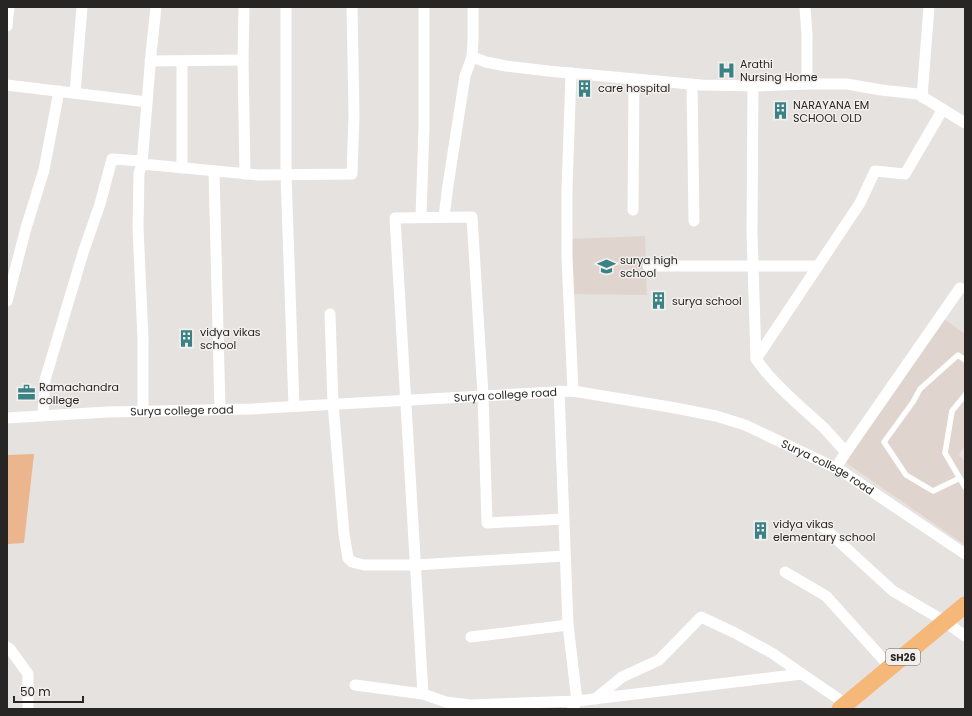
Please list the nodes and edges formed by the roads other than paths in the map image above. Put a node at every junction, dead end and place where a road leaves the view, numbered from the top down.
1 (9, 7) edge
2 (82, 7) edge
3 (156, 7) edge
4 (244, 7) edge
5 (286, 7) edge
6 (352, 7) edge
7 (424, 7) edge
8 (473, 7) edge
9 (805, 7) edge
10 (929, 7) edge
11 (7, 26) edge
12 (472, 57) junction
13 (243, 60) junction
14 (150, 61) junction
15 (182, 61) junction
16 (571, 73) junction
17 (634, 79) junction
18 (692, 84) junction
19 (806, 84) junction
20 (7, 85) edge
21 (753, 86) junction
22 (59, 91) junction
23 (75, 93) junction
24 (922, 97) junction
25 (147, 102) junction
26 (943, 109) junction
27 (965, 123) edge
28 (142, 163) junction
29 (182, 168) junction
30 (214, 171) junction
31 (245, 174) junction
32 (286, 174) junction
33 (633, 210) dead end
34 (444, 217) junction
35 (422, 218) junction
36 (694, 221) dead end
37 (648, 266) dead end
38 (818, 266) junction
39 (754, 267) junction
40 (960, 288) dead end
41 (7, 301) edge
42 (330, 314) dead end
43 (756, 359) junction
44 (965, 360) edge
45 (559, 391) junction
46 (573, 391) junction
47 (965, 394) edge
48 (483, 395) junction
49 (406, 399) junction
50 (334, 403) junction
51 (294, 406) junction
52 (220, 409) junction
53 (143, 411) junction
54 (44, 415) junction
55 (7, 418) edge
56 (846, 452) junction
57 (836, 468) junction
58 (960, 478) junction
59 (965, 487) edge
60 (563, 519) junction
61 (822, 526) dead end
62 (965, 554) edge
63 (565, 556) junction
64 (416, 565) junction
65 (785, 572) dead end
66 (965, 605) edge
67 (944, 621) junction
68 (568, 625) junction
69 (965, 636) edge
70 (471, 637) dead end
71 (7, 647) edge
72 (890, 667) junction
73 (802, 674) junction
74 (355, 685) dead end
75 (423, 694) junction
76 (595, 699) junction
77 (575, 705) edge
78 (843, 706) edge
79 (28, 709) edge

1 - 11 street
2 - 23 street
3 - 14 street
4 - 13 street
5 - 32 street
6 - 32 street
7 - 35 street
8 - 12 street
9 - 19 street
10 - 24 street
12 - 16 street
12 - 34 street
13 - 15 street
13 - 31 street
14 - 15 street
14 - 25 street
15 - 29 street
16 - 17 street
16 - 46 street
17 - 18 street
17 - 33 street
18 - 21 street
18 - 36 street
19 - 21 street
19 - 24 street
20 - 22 street
21 - 39 street
22 - 23 street
22 - 41 street
23 - 25 street
24 - 26 street
25 - 28 street
26 - 27 street
26 - 38 street
28 - 29 street
28 - 53 street
28 - 54 street
29 - 30 street
30 - 31 street
30 - 52 street
31 - 32 street
32 - 51 street
34 - 35 street
34 - 48 street
35 - 49 street
37 - 39 street
38 - 39 street
38 - 43 street
39 - 43 street
40 - 56 street
42 - 50 street
43 - 56 street
44 - 58 lane
45 - 46 street, Surya college road
45 - 48 street, Surya college road
45 - 60 street
46 - 57 street, Surya college road
47 - 58 lane
48 - 49 street, Surya college road
48 - 60 street
49 - 50 street, Surya college road
49 - 64 street
50 - 51 street, Surya college road
50 - 64 street
51 - 52 street, Surya college road
52 - 53 street, Surya college road
53 - 54 street, Surya college road
54 - 55 street, Surya college road
56 - 57 street
57 - 62 street, Surya college road
58 - 59 lane
60 - 63 street
61 - 67 street
63 - 64 street
63 - 68 street
64 - 75 street
65 - 72 street
66 - 67 main road, SH26
67 - 69 street
67 - 72 main road, SH26
68 - 70 street
68 - 77 street
71 - 79 street
72 - 78 main road, SH26
73 - 76 street
73 - 76 street
73 - 78 street
74 - 75 street
75 - 77 street
76 - 77 street

